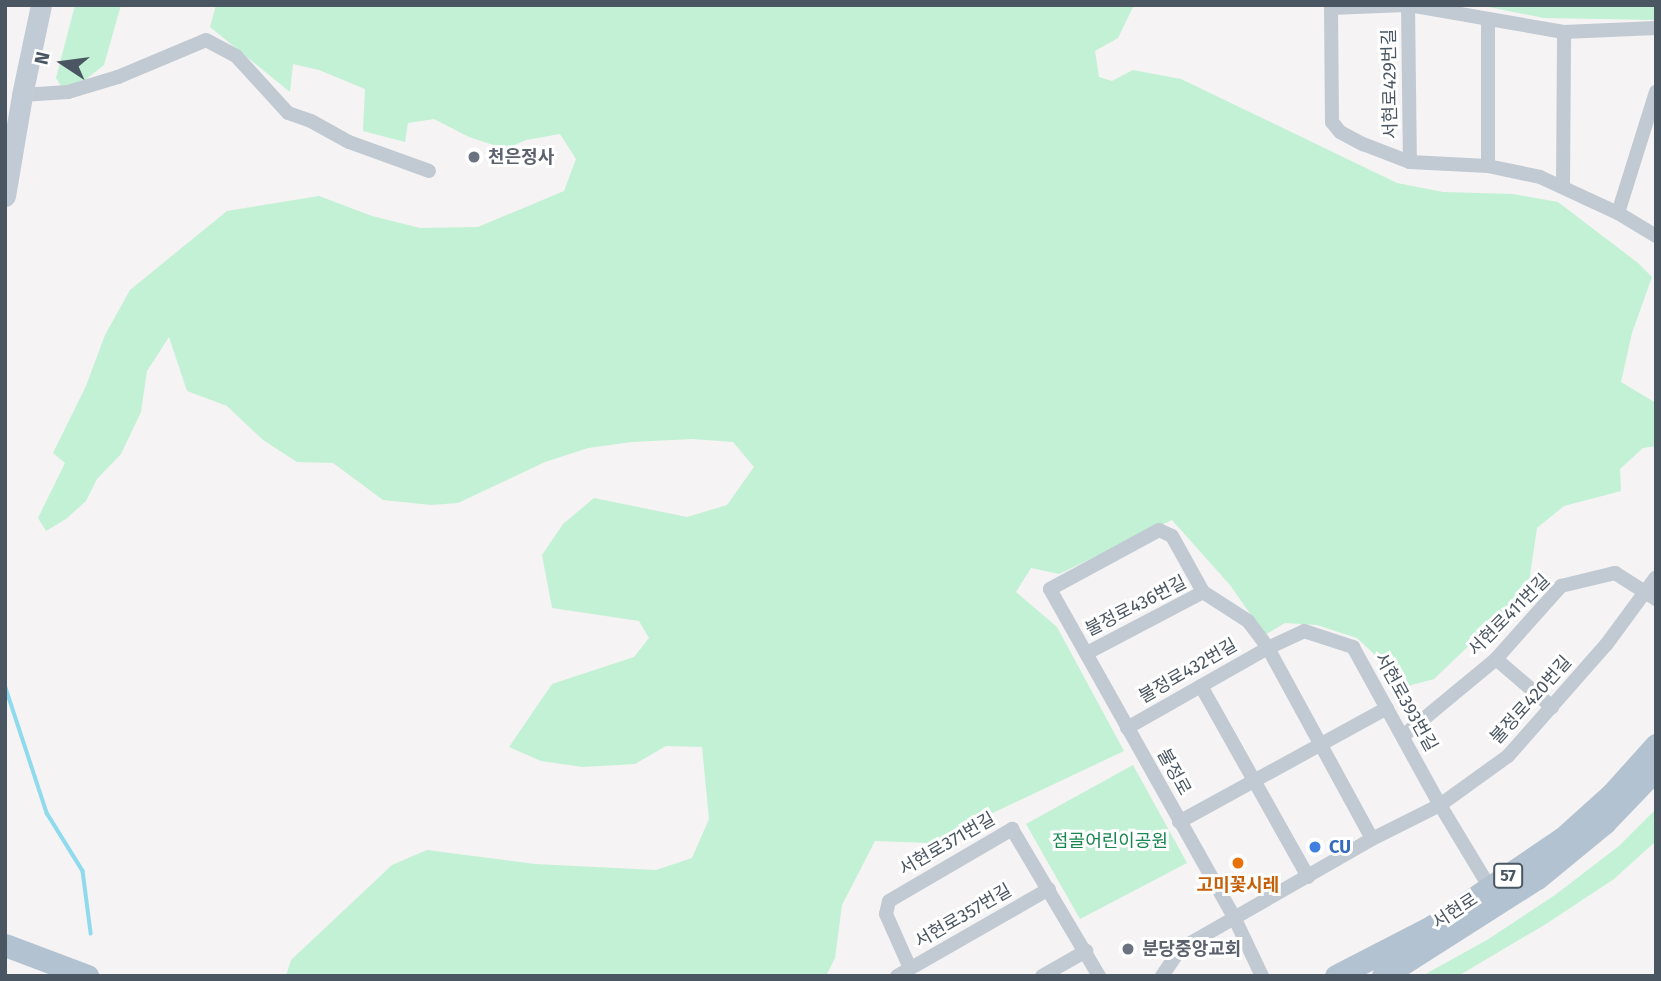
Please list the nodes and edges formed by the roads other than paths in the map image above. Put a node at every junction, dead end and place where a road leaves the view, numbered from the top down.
1 (41, 5) edge
2 (1408, 5) edge
3 (1488, 20) junction
4 (1656, 28) edge
5 (1564, 32) junction
6 (1656, 92) edge
7 (22, 95) junction
8 (1410, 162) junction
9 (1488, 166) junction
10 (429, 171) dead end
11 (1563, 185) junction
12 (5, 196) edge
13 (1618, 213) junction
14 (1656, 236) edge
15 (1656, 577) edge
16 (1203, 592) junction
17 (1651, 596) edge
18 (1268, 648) junction
19 (1087, 653) junction
20 (1496, 659) junction
21 (1201, 686) junction
22 (1552, 707) junction
23 (1387, 708) junction
24 (1127, 728) junction
25 (1403, 736) junction
26 (1319, 745) junction
27 (1656, 745) edge
28 (1656, 769) edge
29 (1255, 780) junction
30 (1440, 805) junction
31 (1179, 822) junction
32 (1372, 839) junction
33 (1308, 877) junction
34 (1490, 888) junction
35 (1049, 889) junction
36 (1234, 918) junction
37 (5, 945) edge
38 (1086, 951) junction
39 (904, 972) edge
40 (87, 976) edge
41 (1042, 976) edge
42 (1099, 976) edge
43 (1161, 976) edge
44 (1262, 976) edge
45 (1336, 976) edge
46 (1383, 976) edge

1 - 7 street
2 - 3 street
2 - 8 street, 서현로429번길
2 - 8 street, 서현로429번길
3 - 5 street
3 - 9 street
4 - 5 street
5 - 11 street
6 - 13 street
7 - 10 street
7 - 12 street
8 - 9 street, 서현로429번길
9 - 11 street, 서현로429번길
11 - 13 street, 서현로429번길
13 - 14 street, 서현로429번길
15 - 17 street, 불정로420번길
16 - 18 street
16 - 19 street, 불정로436번길
16 - 19 street, 불정로
17 - 20 street, 서현로411번길
17 - 22 street, 불정로420번길
18 - 21 street, 불정로432번길
18 - 23 street, 서현로393번길
18 - 26 street
19 - 24 street, 불정로
20 - 22 street
20 - 25 street, 서현로411번길
21 - 24 street, 불정로432번길
21 - 29 street
22 - 30 street, 불정로420번길
23 - 25 street, 서현로393번길
23 - 26 street
24 - 31 street, 불정로
25 - 30 street, 서현로393번길
26 - 29 street
26 - 32 street
27 - 34 main road, 서현로 / 57
28 - 46 main road, 서현로 / 57
29 - 31 street
29 - 33 street
30 - 32 street, 불정로420번길
30 - 34 street, 서현로393번길
31 - 36 street, 불정로
32 - 33 street, 불정로420번길
33 - 36 street, 불정로420번길
34 - 45 main road, 서현로 / 57
35 - 38 street, 서현로371번길
35 - 39 street, 서현로357번길
35 - 39 street, 서현로371번길
36 - 43 street, 불정로420번길
36 - 44 street, 불정로
37 - 40 main road
38 - 41 street
38 - 42 street, 서현로371번길

